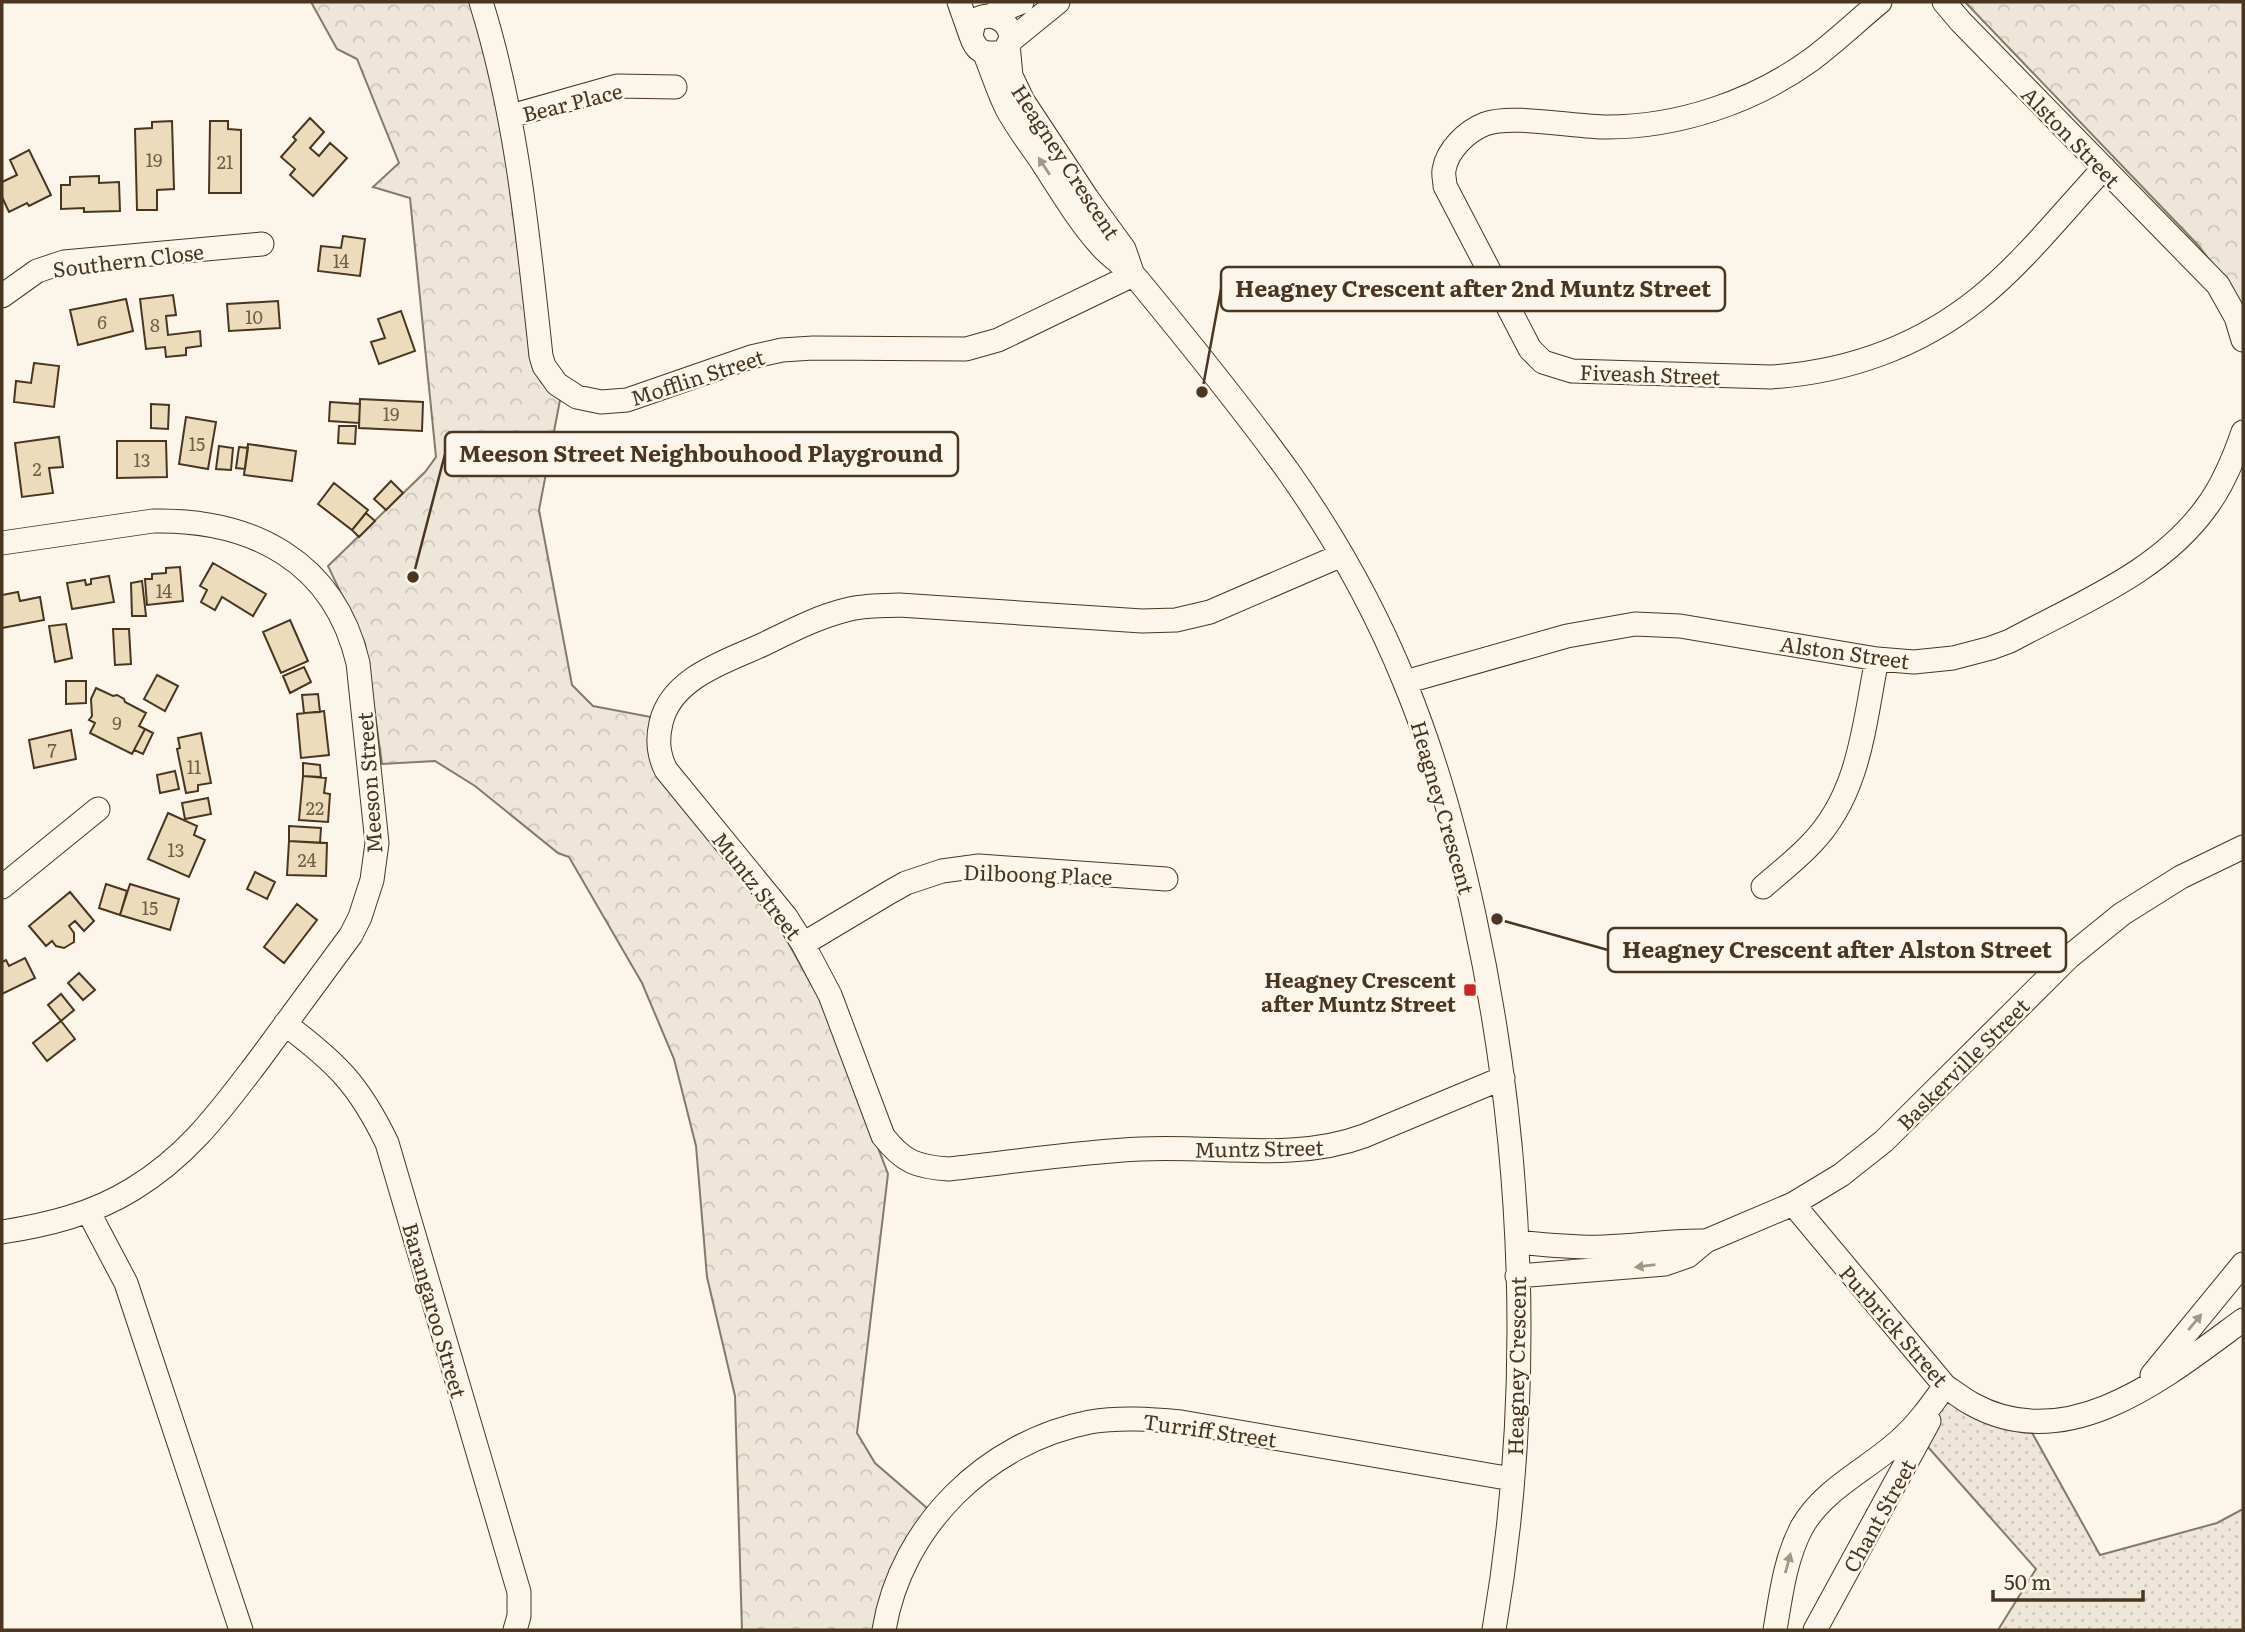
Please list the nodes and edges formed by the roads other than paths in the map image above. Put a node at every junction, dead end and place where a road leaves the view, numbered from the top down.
1 (481, 2) edge
2 (959, 2) edge
3 (1022, 2) edge
4 (1058, 2) edge
5 (1880, 2) edge
6 (1944, 2) edge
7 (988, 9) edge
8 (1009, 43) junction
9 (977, 44) junction
10 (675, 87) dead end
11 (1015, 105) junction
12 (511, 116) junction
13 (2104, 168) junction
14 (262, 244) dead end
15 (1133, 275) junction
16 (2, 296) edge
17 (2243, 340) edge
18 (2243, 432) edge
19 (2, 543) edge
20 (1342, 555) junction
21 (1877, 659) junction
22 (1405, 682) junction
23 (98, 809) dead end
24 (2243, 847) edge
25 (1166, 879) dead end
26 (2, 887) edge
27 (1763, 887) dead end
28 (803, 944) junction
29 (285, 1024) junction
30 (1503, 1078) junction
31 (1793, 1204) junction
32 (88, 1211) junction
33 (2, 1232) edge
34 (1706, 1241) junction
35 (1517, 1242) junction
36 (2243, 1264) edge
37 (1517, 1276) junction
38 (2243, 1320) edge
39 (1941, 1392) junction
40 (2137, 1394) junction
41 (1512, 1479) junction
42 (241, 1630) edge
43 (515, 1630) edge
44 (884, 1630) edge
45 (1494, 1630) edge
46 (1775, 1630) edge
47 (1815, 1630) edge

1 - 12 street, Mofflin Street
2 - 9 street, Heagney Crescent
3 - 7 street
4 - 8 street
5 - 13 street, Fiveash Street
6 - 13 street, Alston Street
7 - 8 street
7 - 9 street
8 - 9 street
8 - 11 street, Heagney Crescent
9 - 11 street, Heagney Crescent
10 - 12 street, Bear Place
11 - 15 street, Heagney Crescent
12 - 15 street, Mofflin Street
13 - 17 street, Alston Street
14 - 16 street, Southern Close
15 - 20 street, Heagney Crescent
18 - 21 street, Alston Street
19 - 29 street, Meeson Street
20 - 22 street, Heagney Crescent
20 - 28 street, Muntz Street
21 - 22 street, Alston Street
21 - 27 street
22 - 30 street, Heagney Crescent
23 - 26 street
24 - 31 street, Baskerville Street
25 - 28 street, Dilboong Place
28 - 30 street, Muntz Street
29 - 32 street, Meeson Street
29 - 43 street, Barangaroo Street
30 - 35 street, Heagney Crescent
31 - 34 street, Baskerville Street
31 - 39 street, Purbrick Street
32 - 33 street, Meeson Street
32 - 42 street
34 - 35 street, Baskerville Street
34 -> 37 street, Baskerville Street
35 - 37 street, Heagney Crescent
40 -> 36 street, Purbrick Street
37 - 41 street, Heagney Crescent
38 - 40 street, Purbrick Street
39 - 40 street, Purbrick Street
46 -> 39 street, Chant Street
39 - 47 street, Chant Street
41 - 44 street, Turriff Street
41 - 45 street, Heagney Crescent

